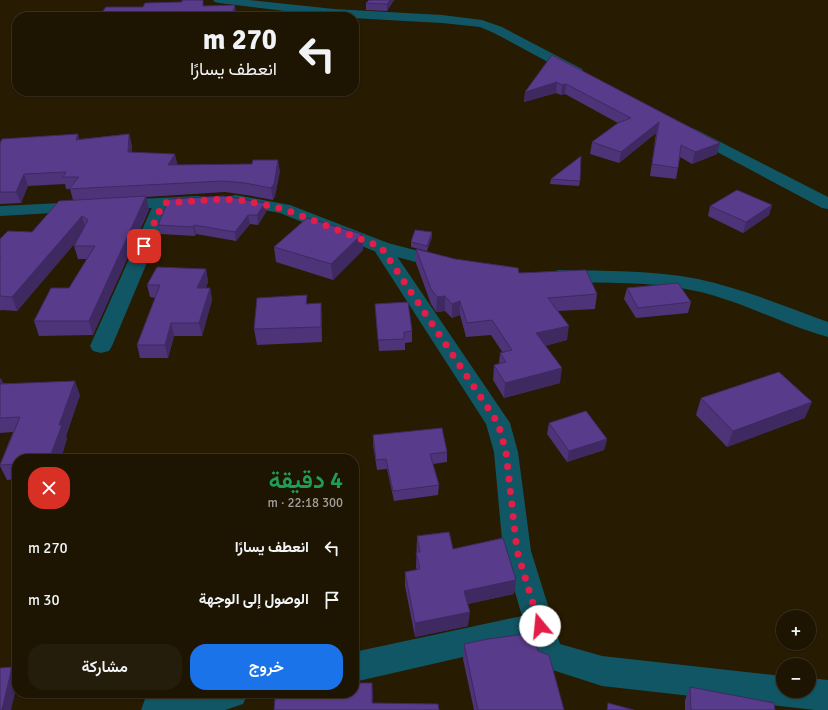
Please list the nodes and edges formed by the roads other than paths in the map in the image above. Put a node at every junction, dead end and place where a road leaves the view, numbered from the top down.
1 (219, 0) edge
2 (325, 12) edge
3 (359, 14) edge
4 (588, 78) edge
5 (678, 125) edge
6 (163, 203) junction
7 (828, 204) edge
8 (0, 210) edge
9 (381, 247) junction
10 (463, 267) edge
11 (538, 276) edge
12 (828, 330) edge
13 (101, 346) dead end
14 (540, 626) junction
15 (359, 665) edge
16 (776, 690) edge
17 (816, 695) edge
18 (828, 696) edge
19 (210, 698) edge
20 (157, 710) edge

1 - 2 street
3 - 4 street
5 - 7 street
6 - 8 street
6 - 9 street
6 - 13 street
9 - 10 street
9 - 14 street
11 - 12 street
14 - 15 street
14 - 16 street
17 - 18 street
19 - 20 street

